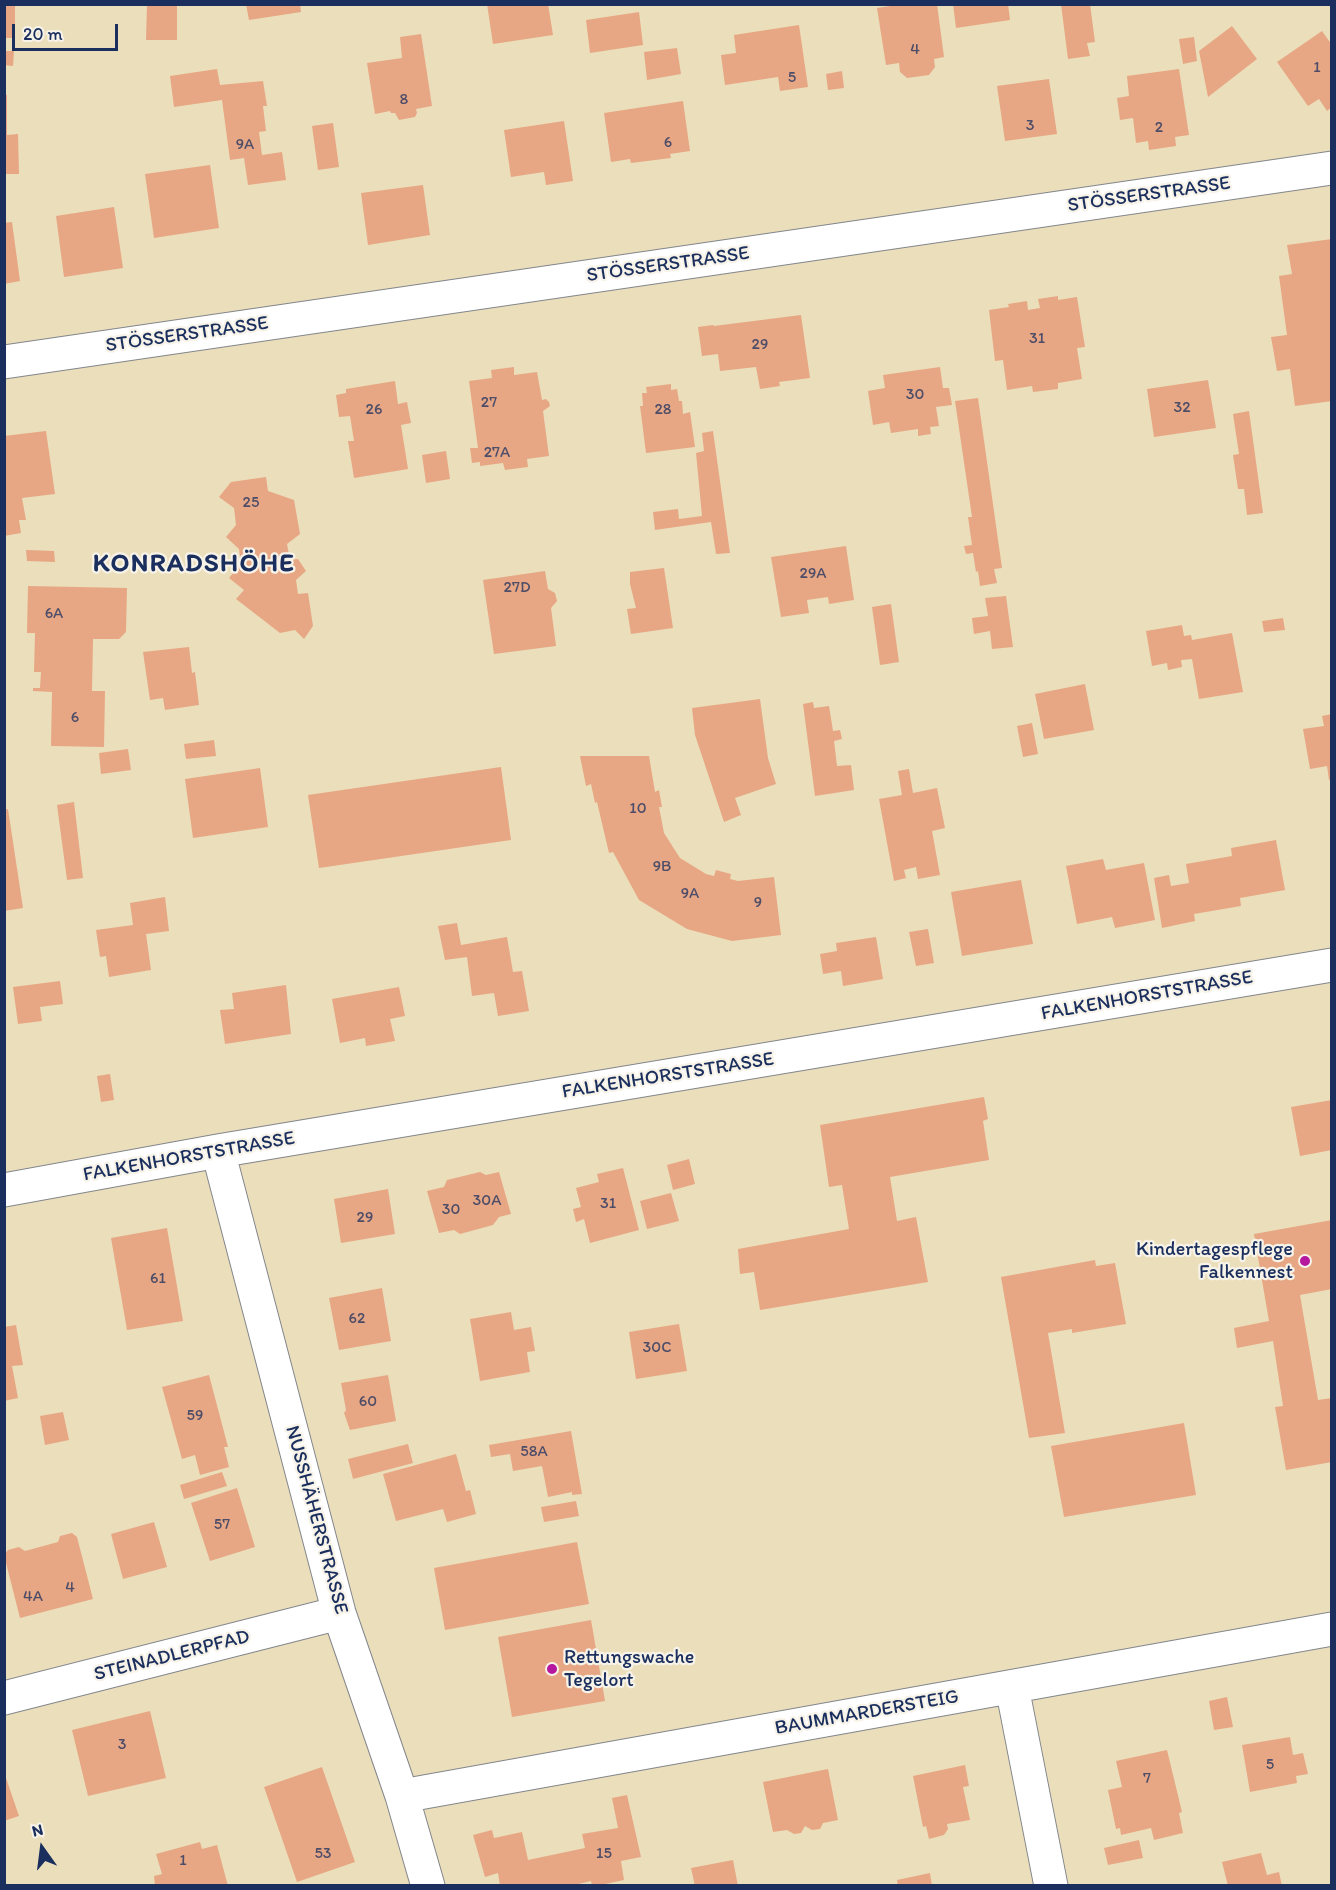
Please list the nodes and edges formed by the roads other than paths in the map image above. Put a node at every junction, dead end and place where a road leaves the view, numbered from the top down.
1 (1332, 168) edge
2 (4, 362) edge
3 (1332, 965) edge
4 (218, 1151) junction
5 (4, 1190) edge
6 (339, 1613) junction
7 (1332, 1629) edge
8 (1012, 1687) junction
9 (4, 1698) edge
10 (402, 1796) junction
11 (428, 1886) edge
12 (1051, 1886) edge

1 - 2 street, STÖSSERSTRASSE
3 - 4 street, FALKENHORSTSTRASSE
4 - 5 street, FALKENHORSTSTRASSE
4 - 6 street, NUSSHÄHERSTRASSE
6 - 9 street, STEINADLERPFAD
6 - 10 street, NUSSHÄHERSTRASSE
7 - 8 street, BAUMMARDERSTEIG
8 - 10 street, BAUMMARDERSTEIG
8 - 12 street
10 - 11 street, NUSSHÄHERSTRASSE

